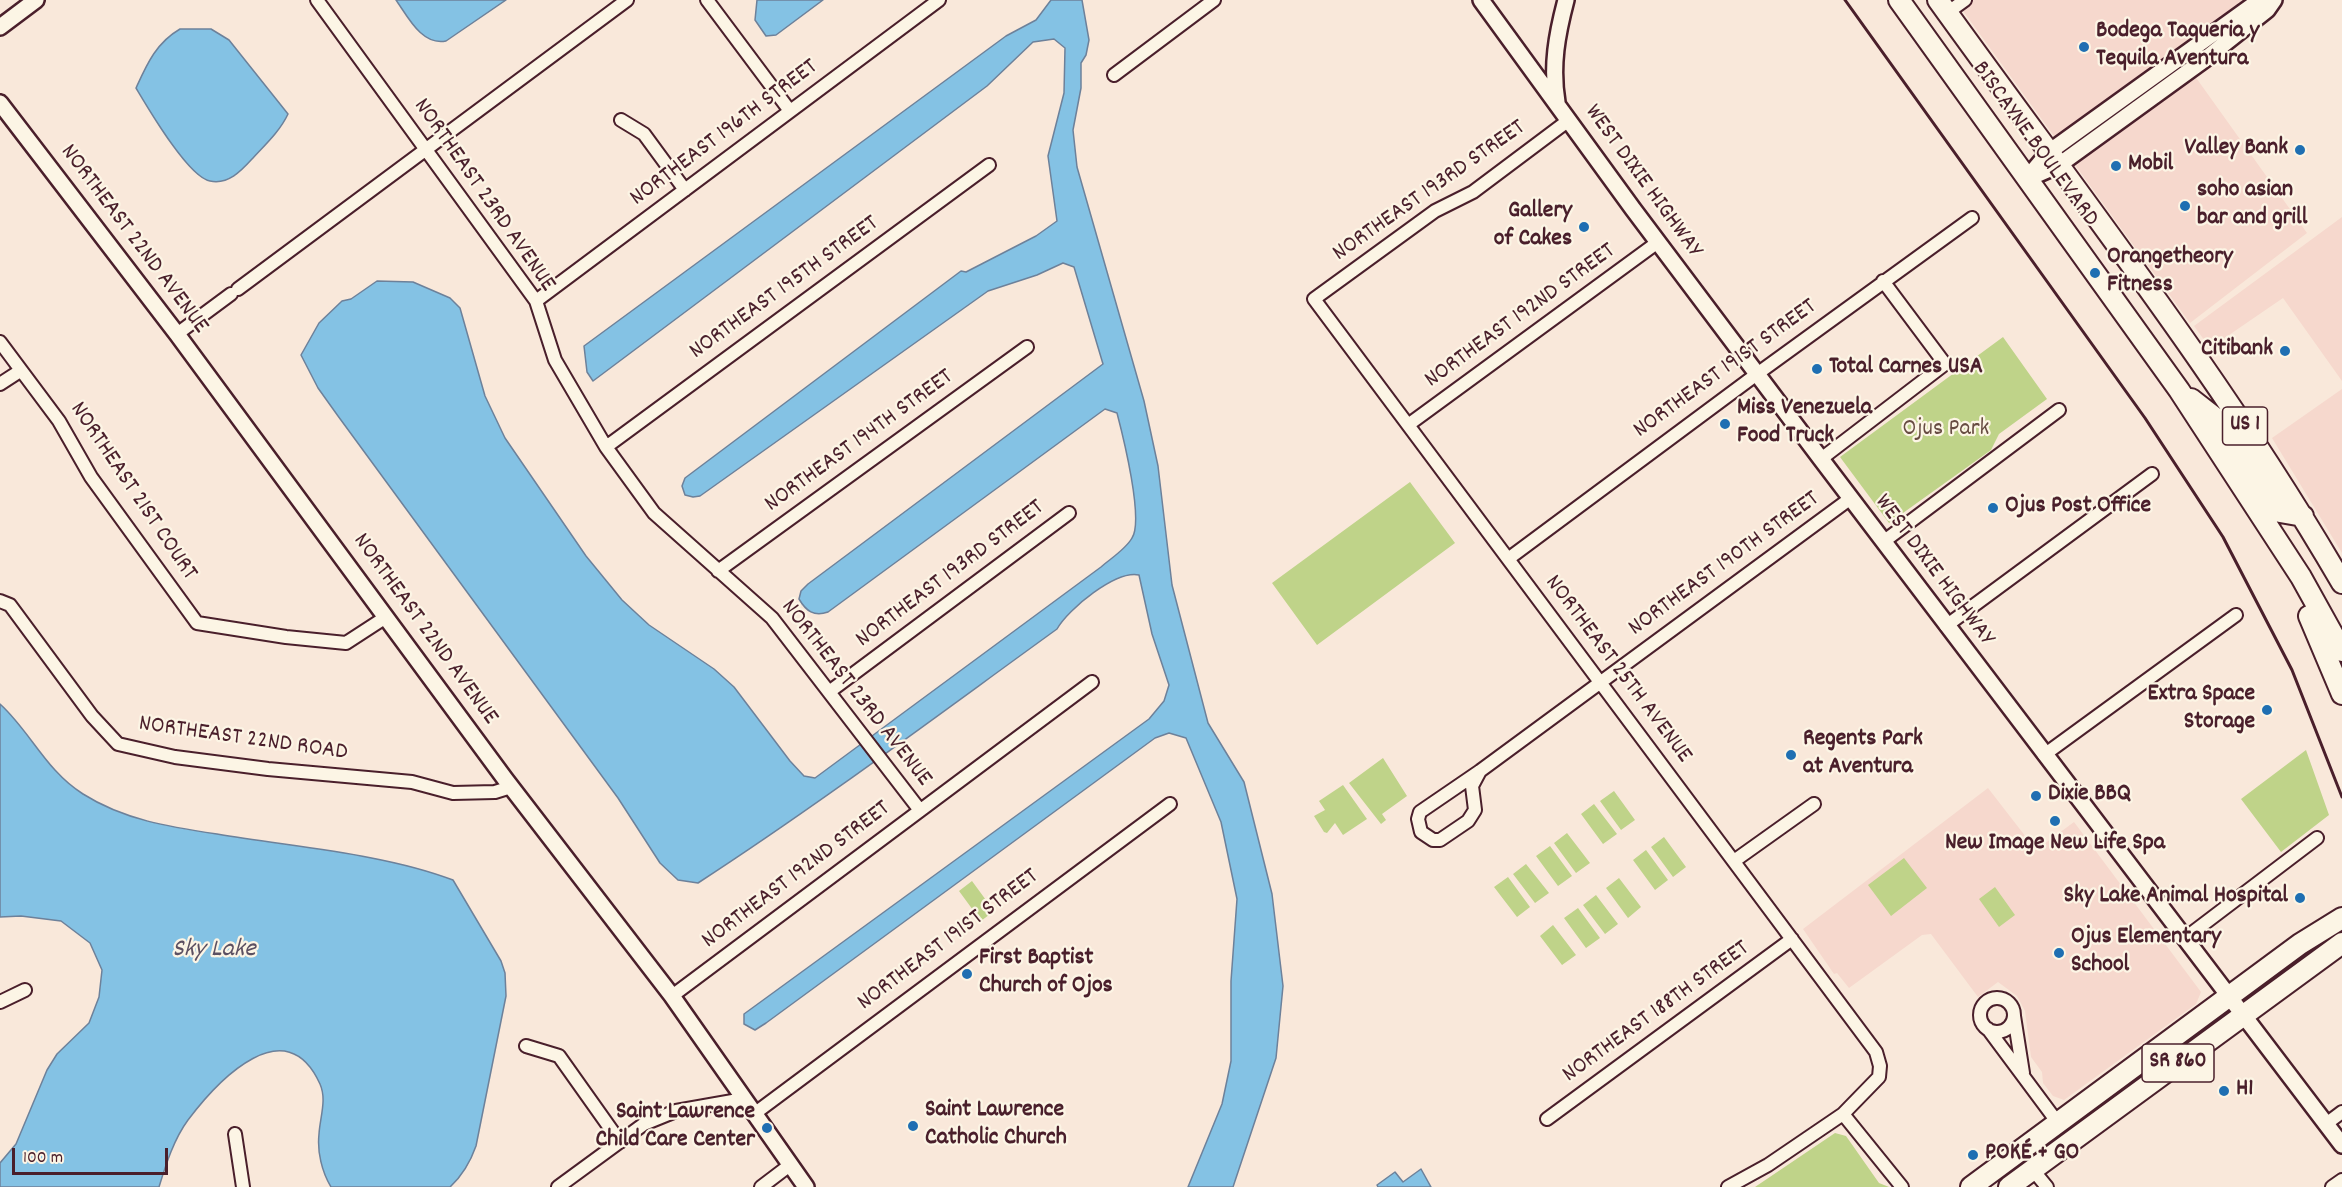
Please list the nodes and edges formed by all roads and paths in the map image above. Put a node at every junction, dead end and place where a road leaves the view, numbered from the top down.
1 (36, 0) edge
2 (317, 0) edge
3 (627, 0) edge
4 (707, 0) edge
5 (939, 0) edge
6 (1215, 0) edge
7 (1481, 0) edge
8 (1566, 0) edge
9 (1899, 0) edge
10 (1965, 0) edge
11 (2260, 0) edge
12 (2274, 0) edge
13 (1943, 7) edge
14 (0, 27) edge
15 (1114, 75) dead end
16 (0, 103) edge
17 (1558, 105) junction
18 (790, 111) junction
19 (621, 120) dead end
20 (1569, 120) junction
21 (425, 151) junction
22 (2054, 159) junction
23 (989, 165) dead end
24 (2026, 178) junction
25 (685, 190) junction
26 (1972, 218) dead end
27 (1658, 242) junction
28 (1883, 281) junction
29 (1314, 299) joint
30 (536, 301) junction
31 (177, 334) junction
32 (0, 342) edge
33 (1027, 347) dead end
34 (20, 371) junction
35 (1757, 374) junction
36 (0, 384) edge
37 (2179, 390) junction
38 (2059, 410) dead end
39 (1408, 425) junction
40 (606, 447) junction
41 (1821, 459) junction
42 (2152, 474) dead end
43 (1851, 498) junction
44 (2256, 505) junction
45 (1070, 513) dead end
46 (2303, 516) junction
47 (1883, 542) junction
48 (1508, 559) junction
49 (718, 571) junction
50 (2301, 577) junction
51 (2342, 583) edge
52 (0, 601) edge
53 (2236, 615) dead end
54 (386, 617) junction
55 (2342, 624) edge
56 (1946, 626) junction
57 (2342, 651) edge
58 (1092, 682) dead end
59 (1600, 682) junction
60 (829, 692) junction
61 (2342, 694) edge
62 (2043, 755) junction
63 (1480, 771) junction
64 (512, 787) junction
65 (1170, 804) dead end
66 (1814, 804) dead end
67 (919, 809) junction
68 (2317, 838) dead end
69 (1734, 861) junction
70 (2342, 918) edge
71 (1792, 939) junction
72 (2184, 939) junction
73 (2342, 943) edge
74 (25, 990) dead end
75 (672, 996) junction
76 (2228, 998) junction
77 (0, 1002) edge
78 (2242, 1015) junction
79 (2014, 1016) junction
80 (1988, 1029) junction
81 (526, 1046) dead end
82 (2023, 1075) junction
83 (744, 1099) junction
84 (2342, 1112) edge
85 (1843, 1113) junction
86 (754, 1114) junction
87 (1547, 1119) dead end
88 (2058, 1124) junction
89 (2326, 1124) junction
90 (236, 1134) dead end
91 (620, 1142) junction
92 (2342, 1145) edge
93 (790, 1165) junction
94 (2038, 1166) junction
95 (2342, 1180) edge
96 (243, 1187) edge
97 (558, 1187) edge
98 (761, 1187) edge
99 (806, 1187) edge
100 (1728, 1187) edge
101 (1902, 1187) edge
102 (1971, 1187) edge
103 (2009, 1187) edge
104 (2047, 1187) edge
105 (2332, 1187) edge

1 - 14 street
2 - 21 street, NORTHEAST 23RD AVENUE
3 - 21 street
4 - 18 street
5 - 18 street, NORTHEAST 196TH STREET
6 - 15 street
7 - 17 street
8 - 17 street, WEST DIXIE HIGHWAY
9 - 24 main road, BISCAYNE BOULEVARD / US 1
10 - 13 street
11 - 22 street
12 - 22 street
13 - 22 main road, BISCAYNE BOULEVARD / US 1
16 - 31 street, NORTHEAST 22ND AVENUE
17 - 20 street, WEST DIXIE HIGHWAY
18 - 25 street, NORTHEAST 196TH STREET
19 - 25 street
20 - 27 street, WEST DIXIE HIGHWAY
20 - 29 street, NORTHEAST 193RD STREET
21 - 30 street, NORTHEAST 23RD AVENUE
21 - 31 street
22 - 24 street
22 - 46 main road, BISCAYNE BOULEVARD / US 1
23 - 40 street, NORTHEAST 195TH STREET
24 - 37 main road, BISCAYNE BOULEVARD / US 1
25 - 30 street, NORTHEAST 196TH STREET
26 - 28 street, NORTHEAST 191ST STREET
27 - 35 street, WEST DIXIE HIGHWAY
27 - 39 street, NORTHEAST 192ND STREET
28 - 35 street, NORTHEAST 191ST STREET
28 - 41 street
29 - 39 street, NORTHEAST 25TH AVENUE
30 - 40 street, NORTHEAST 23RD AVENUE
31 - 54 street, NORTHEAST 22ND AVENUE
32 - 34 street, NORTHEAST 21ST COURT
33 - 49 street, NORTHEAST 194TH STREET
34 - 36 street
34 - 54 street, NORTHEAST 21ST COURT
35 - 41 street, WEST DIXIE HIGHWAY
35 - 48 street, NORTHEAST 191ST STREET
37 - 44 main road, BISCAYNE BOULEVARD / US 1
37 - 46 main road
38 - 47 street
39 - 48 street, NORTHEAST 25TH AVENUE
40 - 49 street, NORTHEAST 23RD AVENUE
41 - 43 street, WEST DIXIE HIGHWAY
42 - 56 street
43 - 47 street, WEST DIXIE HIGHWAY
43 - 59 street, NORTHEAST 190TH STREET
44 - 50 main road, BISCAYNE BOULEVARD / US 1
44 - 61 main road
45 - 60 street, NORTHEAST 193RD STREET
46 - 51 main road, BISCAYNE BOULEVARD / US 1
47 - 56 street, WEST DIXIE HIGHWAY
48 - 59 street, NORTHEAST 25TH AVENUE
49 - 60 street, NORTHEAST 23RD AVENUE
50 - 55 main road
50 - 57 main road, BISCAYNE BOULEVARD / US 1
52 - 64 street, NORTHEAST 22ND ROAD
53 - 62 street
54 - 64 street, NORTHEAST 22ND AVENUE
56 - 62 street, WEST DIXIE HIGHWAY
58 - 67 street, NORTHEAST 192ND STREET
59 - 63 street, NORTHEAST 190TH STREET
59 - 69 street, NORTHEAST 25TH AVENUE
60 - 67 street, NORTHEAST 23RD AVENUE
62 - 72 street, WEST DIXIE HIGHWAY
63 - 63 street, NORTHEAST 190TH STREET
64 - 75 street, NORTHEAST 22ND AVENUE
65 - 86 street, NORTHEAST 191ST STREET
66 - 69 street
67 - 75 street, NORTHEAST 192ND STREET
68 - 72 street
69 - 71 street, NORTHEAST 25TH AVENUE
70 - 76 main road, SR 860
71 - 85 street, NORTHEAST 25TH AVENUE
71 - 87 street, NORTHEAST 188TH STREET
72 - 76 street, WEST DIXIE HIGHWAY
73 - 78 main road, SR 860
74 - 77 street
75 - 83 street, NORTHEAST 22ND AVENUE
76 - 78 street, WEST DIXIE HIGHWAY
76 - 88 main road, SR 860
78 - 89 street, WEST DIXIE HIGHWAY
78 - 94 main road, SR 860
79 - 80 street
79 - 80 street
79 - 82 street
80 - 82 street
81 - 91 street
82 - 88 street
83 - 86 street, NORTHEAST 22ND AVENUE
83 - 91 street
84 - 89 street
85 - 100 street
85 - 101 street
86 - 93 street, NORTHEAST 22ND AVENUE
88 - 94 main road
88 - 102 main road, SR 860
89 - 92 street, WEST DIXIE HIGHWAY
90 - 96 street
91 - 97 street
93 - 98 street
93 - 99 street, NORTHEAST 22ND AVENUE
94 - 103 main road, SR 860
94 - 104 street
95 - 105 street

